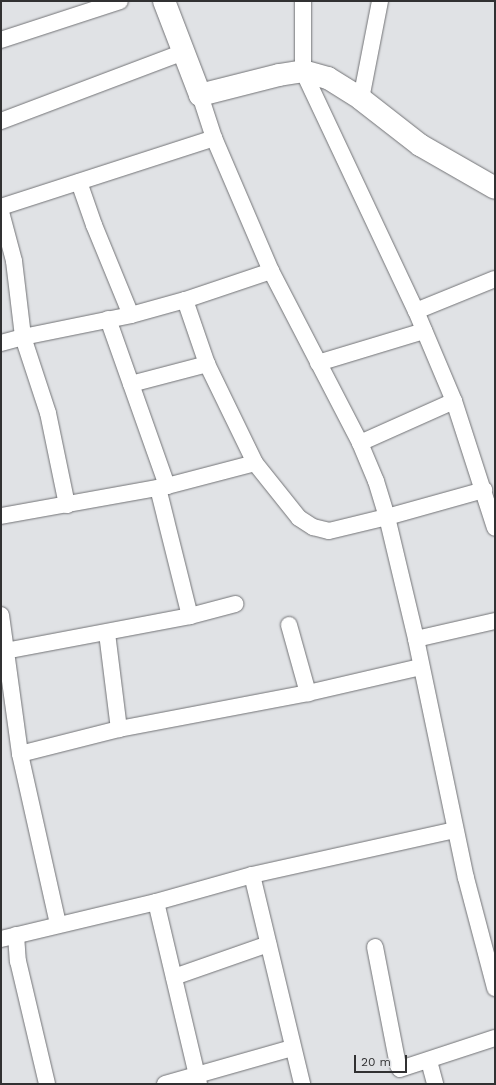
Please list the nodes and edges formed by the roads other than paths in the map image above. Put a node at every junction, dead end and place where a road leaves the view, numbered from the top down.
1 (120, 1) edge
2 (164, 1) edge
3 (303, 1) edge
4 (380, 1) edge
5 (1, 40) edge
6 (184, 52) junction
7 (303, 71) junction
8 (200, 95) junction
9 (361, 99) junction
10 (1, 121) edge
11 (214, 138) junction
12 (79, 182) junction
13 (495, 188) edge
14 (1, 207) edge
15 (1, 212) edge
16 (271, 271) junction
17 (495, 279) edge
18 (185, 300) junction
19 (416, 311) junction
20 (131, 315) junction
21 (108, 318) junction
22 (424, 331) junction
23 (22, 337) junction
24 (1, 344) edge
25 (318, 363) junction
26 (207, 364) junction
27 (131, 384) junction
28 (454, 401) junction
29 (360, 443) junction
30 (255, 463) junction
31 (163, 487) junction
32 (484, 490) junction
33 (67, 505) junction
34 (1, 516) edge
35 (387, 517) junction
36 (495, 528) edge
37 (235, 604) dead end
38 (1, 615) edge
39 (190, 616) junction
40 (495, 621) edge
41 (289, 625) dead end
42 (107, 633) junction
43 (416, 639) junction
44 (5, 651) junction
45 (421, 667) junction
46 (308, 694) junction
47 (119, 729) junction
48 (20, 754) junction
49 (455, 830) junction
50 (252, 875) junction
51 (156, 902) junction
52 (58, 924) junction
53 (8, 937) edge
54 (268, 944) junction
55 (375, 947) dead end
56 (174, 977) junction
57 (495, 988) edge
58 (495, 1038) edge
59 (292, 1048) junction
60 (429, 1061) junction
61 (198, 1079) edge
62 (47, 1084) edge
63 (166, 1084) edge
64 (302, 1084) edge
65 (435, 1084) edge

1 - 5 street
2 - 6 street
3 - 7 street
4 - 9 street
6 - 8 street
6 - 10 street
7 - 8 street
7 - 9 street
7 - 19 street
8 - 11 street
9 - 13 street
11 - 12 street
11 - 16 street
12 - 14 street
12 - 20 street
15 - 23 street
16 - 18 street
16 - 25 street
17 - 19 street
18 - 20 street
18 - 26 street
19 - 22 street
20 - 21 street
21 - 23 street
21 - 27 street
22 - 25 street
22 - 28 street
23 - 24 street
23 - 33 street
25 - 29 street
26 - 27 street
26 - 30 street
27 - 31 street
28 - 29 street
28 - 32 street
29 - 35 street
30 - 31 street
30 - 35 street
31 - 33 street
31 - 39 street
32 - 35 street
32 - 36 street
33 - 34 street
35 - 43 street
37 - 39 street
38 - 44 street
39 - 42 street
40 - 43 street
41 - 46 street
42 - 44 street
42 - 47 street
43 - 45 street
44 - 48 street
45 - 46 street
45 - 49 street
46 - 47 street
47 - 48 street
48 - 52 street
49 - 50 street
49 - 57 street
50 - 51 street
50 - 54 street
51 - 52 street
51 - 56 street
52 - 53 street
53 - 62 street
54 - 56 street
54 - 59 street
55 - 60 street
56 - 61 street
58 - 60 street
59 - 61 street
59 - 64 street
60 - 65 street
61 - 63 street

